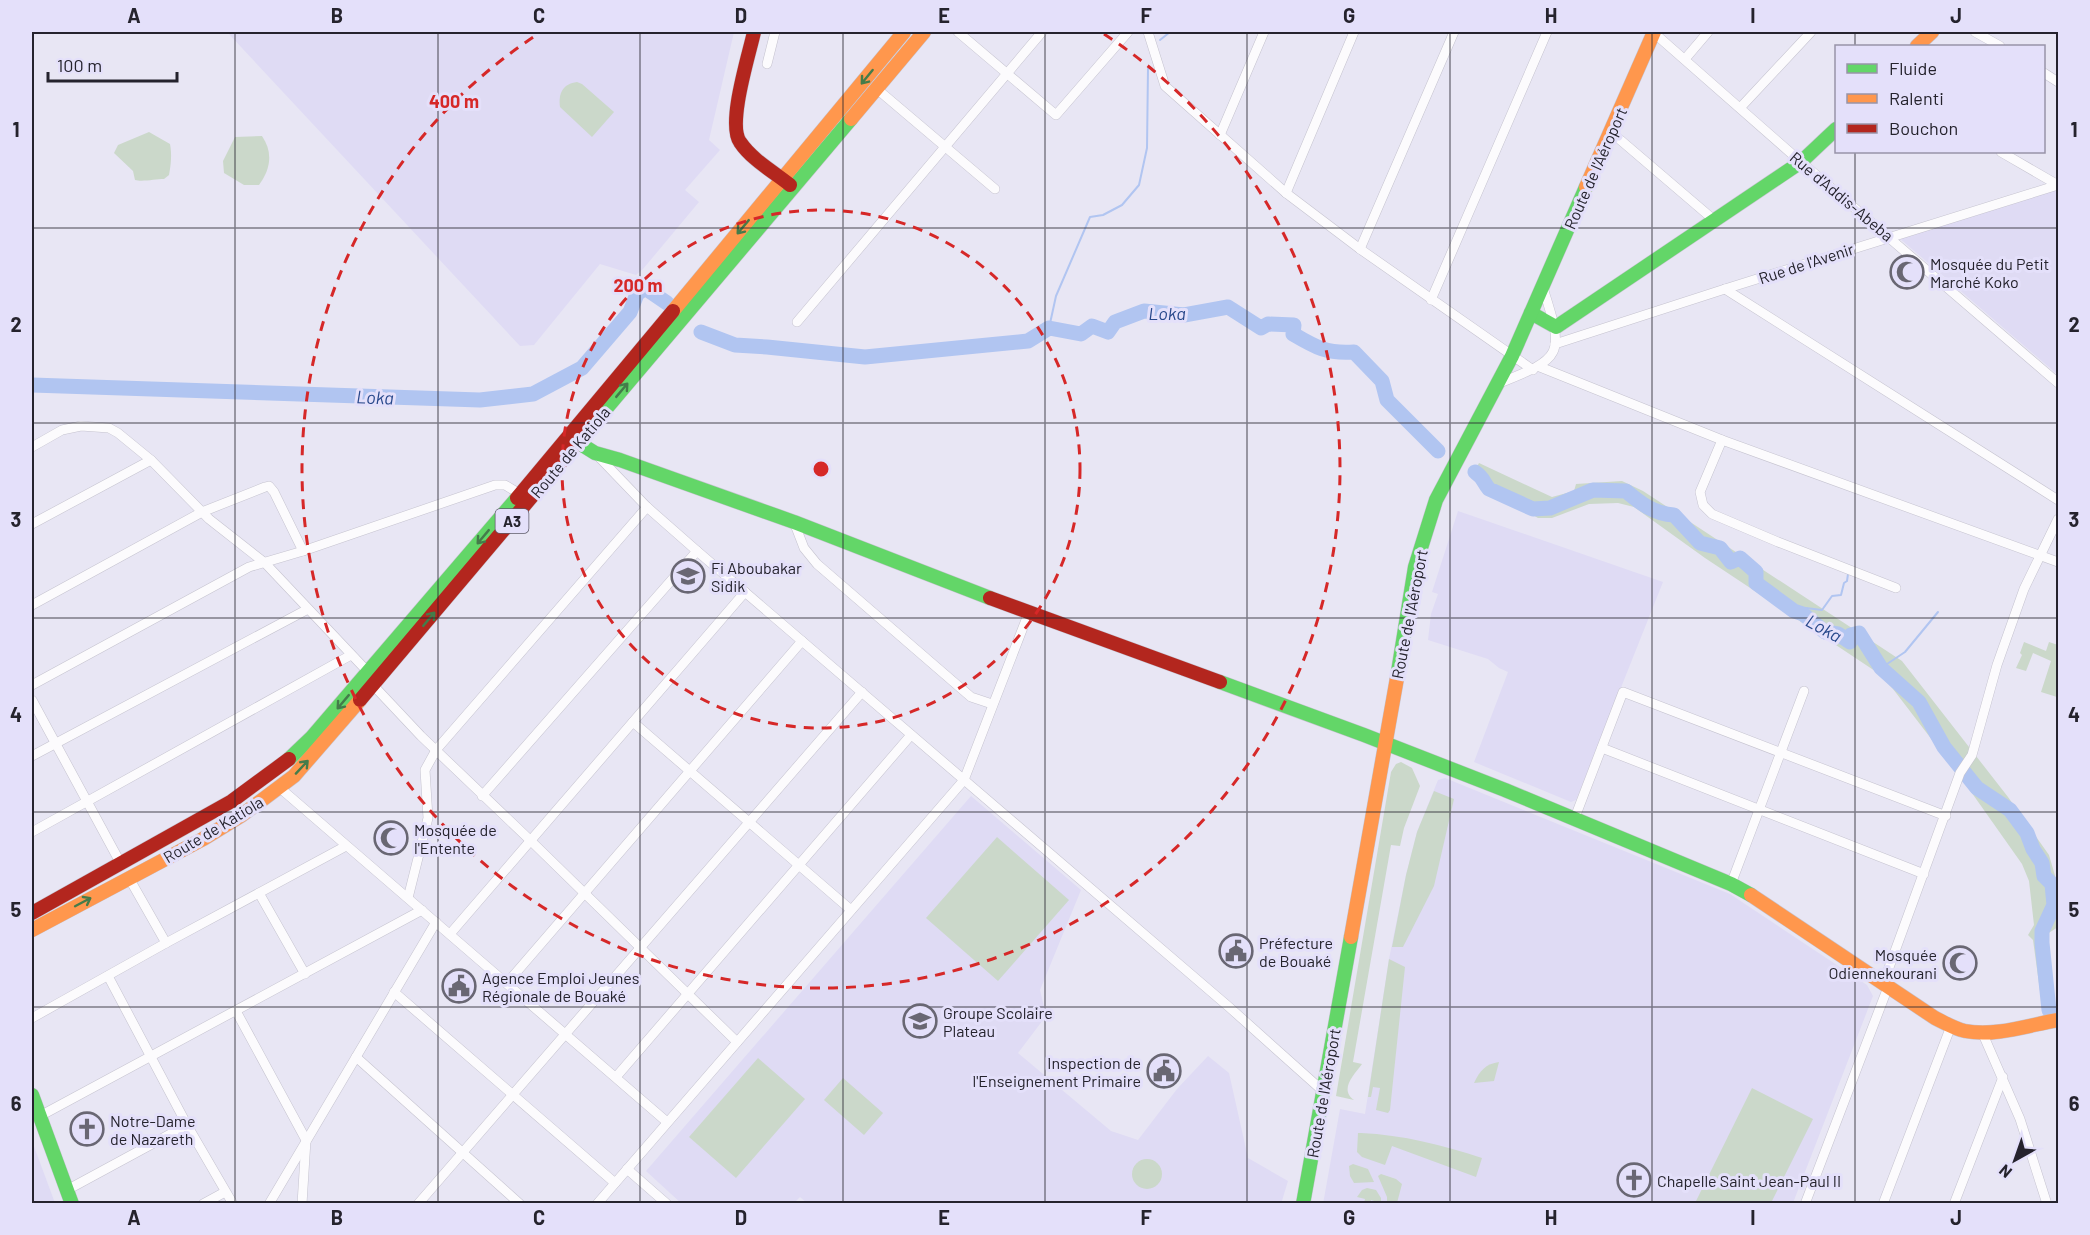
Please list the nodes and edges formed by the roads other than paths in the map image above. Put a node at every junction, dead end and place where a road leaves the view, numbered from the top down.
1 (754, 32) edge
2 (775, 32) edge
3 (904, 32) edge
4 (924, 32) edge
5 (958, 32) edge
6 (1042, 32) edge
7 (1128, 32) edge
8 (1148, 32) edge
9 (1264, 32) edge
10 (1354, 32) edge
11 (1455, 32) edge
12 (1547, 32) edge
13 (1654, 32) edge
14 (1708, 32) edge
15 (1811, 32) edge
16 (1932, 32) edge
17 (1975, 32) edge
18 (1918, 45) edge
19 (1998, 45) edge
20 (1685, 59) junction
21 (767, 64) dead end
22 (1007, 73) junction
23 (2045, 74) edge
24 (2058, 82) edge
25 (877, 88) junction
26 (1740, 108) junction
27 (1835, 130) edge
28 (1611, 132) junction
29 (1221, 135) junction
30 (945, 146) junction
31 (2003, 153) edge
32 (1802, 162) junction
33 (788, 183) junction
34 (2058, 185) edge
35 (995, 189) dead end
36 (1286, 193) junction
37 (1714, 220) junction
38 (1890, 237) junction
39 (1360, 249) junction
40 (1543, 288) junction
41 (1725, 289) junction
42 (1431, 300) junction
43 (1532, 313) junction
44 (797, 322) dead end
45 (1556, 327) junction
46 (1555, 344) junction
47 (1512, 356) junction
48 (1536, 368) junction
49 (2058, 383) edge
50 (1497, 384) junction
51 (573, 440) junction
52 (1722, 440) junction
53 (32, 447) edge
54 (596, 453) junction
55 (151, 460) junction
56 (520, 494) junction
57 (2058, 500) edge
58 (647, 507) junction
59 (202, 512) junction
60 (2058, 519) edge
61 (794, 522) junction
62 (32, 524) edge
63 (303, 551) junction
64 (697, 551) junction
65 (2041, 556) junction
66 (2058, 562) edge
67 (265, 563) junction
68 (1896, 588) dead end
69 (745, 592) junction
70 (32, 605) edge
71 (308, 609) junction
72 (1029, 612) junction
73 (802, 641) junction
74 (351, 655) junction
75 (370, 679) junction
76 (32, 686) edge
77 (1804, 691) dead end
78 (862, 693) junction
79 (32, 700) edge
80 (992, 704) junction
81 (633, 722) junction
82 (911, 735) junction
83 (56, 742) junction
84 (1385, 743) junction
85 (1602, 748) junction
86 (436, 750) junction
87 (1780, 752) junction
88 (32, 756) edge
89 (690, 771) junction
90 (964, 780) junction
91 (280, 788) junction
92 (482, 796) junction
93 (87, 801) junction
94 (1758, 809) junction
95 (1946, 816) junction
96 (1574, 820) junction
97 (749, 822) junction
98 (32, 832) edge
99 (531, 841) junction
100 (346, 846) junction
101 (121, 864) junction
102 (798, 865) junction
103 (1923, 874) junction
104 (129, 878) junction
105 (1731, 884) junction
106 (259, 893) junction
107 (585, 893) junction
108 (408, 898) junction
109 (422, 910) junction
110 (851, 910) junction
111 (32, 914) edge
112 (436, 922) junction
113 (32, 930) edge
114 (450, 934) junction
115 (166, 943) junction
116 (640, 949) junction
117 (305, 974) junction
118 (108, 976) junction
119 (507, 983) junction
120 (1886, 986) junction
121 (394, 992) junction
122 (687, 995) junction
123 (236, 1011) junction
124 (32, 1018) edge
125 (2058, 1020) edge
126 (1951, 1026) junction
127 (1982, 1032) junction
128 (565, 1034) junction
129 (737, 1042) junction
130 (152, 1057) junction
131 (356, 1057) junction
132 (616, 1077) junction
133 (2003, 1077) junction
134 (1324, 1092) junction
135 (513, 1094) junction
136 (32, 1095) edge
137 (40, 1116) junction
138 (668, 1122) junction
139 (186, 1125) junction
140 (306, 1140) junction
141 (463, 1152) junction
142 (627, 1169) junction
143 (615, 1183) junction
144 (225, 1192) junction
145 (70, 1197) edge
146 (203, 1203) edge
147 (232, 1203) edge
148 (269, 1203) edge
149 (302, 1203) edge
150 (418, 1203) edge
151 (520, 1203) edge
152 (597, 1203) edge
153 (667, 1203) edge
154 (1303, 1203) edge
155 (1805, 1203) edge
156 (1883, 1203) edge
157 (1954, 1203) edge
158 (2047, 1203) edge

1 - 33 main road
2 - 21 street
3 -> 33 main road, Route de Katiola / A3
4 - 25 main road, Route de Katiola / A3
5 - 22 street
6 - 22 street
7 - 22 street
8 - 29 street
9 - 29 street
10 - 36 street
11 - 39 street
12 - 42 street
13 - 20 street, Rue d'Addis-Abeba
13 - 28 main road, Route de l'Aéroport
14 - 20 street
15 - 26 street
16 - 18 main road
17 - 19 street
20 - 26 street, Rue d'Addis-Abeba
22 - 30 street
23 - 24 street
25 - 30 street
25 - 33 main road, Route de Katiola / A3
26 - 32 street, Rue d'Addis-Abeba
27 - 32 main road
28 - 37 street
28 - 40 main road, Route de l'Aéroport
29 - 36 street
30 - 35 street
30 - 44 street
31 - 34 street
32 - 37 main road
32 - 38 street, Rue d'Addis-Abeba
33 - 51 main road, Route de Katiola / A3
34 - 38 street, Rue de l'Avenir
36 - 39 street
37 - 45 main road
38 - 41 street, Rue de l'Avenir
38 - 49 street, Rue d'Addis-Abeba
39 - 42 street
40 - 43 main road, Route de l'Aéroport
40 - 45 street
41 - 46 street, Rue de l'Avenir
41 - 57 street
42 - 47 street
43 - 45 main road
43 - 47 main road, Route de l'Aéroport
45 - 46 street
46 - 48 street
47 - 48 street
47 - 50 main road, Route de l'Aéroport
48 - 50 street
48 - 52 street
50 - 84 main road, Route de l'Aéroport
51 - 54 main road
51 - 56 main road, Route de Katiola / A3
75 -> 51 main road, Route de Katiola / A3
52 - 65 street
52 - 68 street
53 - 55 street
54 - 58 street
54 - 61 main road
55 - 59 street
55 - 62 street
56 - 63 street
56 -> 75 main road, Route de Katiola / A3
58 - 64 street
58 - 86 street
59 - 63 street
59 - 67 street
59 - 70 street
60 - 65 street
61 - 72 main road
61 - 80 street
63 - 67 street
64 - 69 street
64 - 92 street
65 - 66 street
65 - 95 street
67 - 71 street
67 - 76 street
69 - 73 street
69 - 81 street
71 - 74 street
71 - 83 street
72 - 80 street
72 - 84 main road
73 - 78 street
73 - 89 street
74 - 75 street
74 - 93 street
75 - 86 street
91 -> 75 main road, Route de Katiola / A3
75 -> 101 main road, Route de Katiola / A3
77 - 87 street
78 - 82 street
78 - 97 street
79 - 83 street
80 - 90 street
81 - 89 street
81 - 99 street
82 - 90 street
82 - 102 street
83 - 88 street
83 - 93 street
84 - 96 main road
84 - 134 main road, Route de l'Aéroport
85 - 87 street
85 - 94 street
85 - 96 street
86 - 92 street
86 - 108 street
87 - 94 street
87 - 95 street
89 - 97 street
89 - 107 street
90 - 110 street
90 - 134 street
91 - 100 street
91 - 104 main road, Route de Katiola / A3
92 - 99 street
93 - 98 street
93 - 101 street
94 - 103 street
94 - 105 street
95 - 103 street
96 - 105 main road
97 - 102 street
97 - 116 street
99 - 107 street
99 - 114 street
100 - 106 street
100 - 108 street
101 - 111 main road, Route de Katiola / A3
102 - 110 street
102 - 122 street
103 - 120 street
113 -> 104 main road, Route de Katiola / A3
104 - 115 street
105 - 120 main road
106 - 115 street
106 - 117 street
107 - 116 street
107 - 119 street
108 - 109 street
109 - 112 street
109 - 117 street
110 - 129 street
112 - 114 street
112 - 121 street
114 - 119 street
115 - 118 street
116 - 122 street
116 - 128 street
117 - 123 street
118 - 124 street
118 - 130 street
119 - 128 street
120 - 126 main road
120 - 155 street
121 - 131 street
121 - 135 street
122 - 129 street
122 - 132 street
123 - 130 street
123 - 140 street
125 - 127 main road
126 - 127 main road
126 - 156 street
127 - 133 street
128 - 132 street
128 - 135 street
129 - 138 street
130 - 137 street
130 - 139 street
131 - 140 street
131 - 141 street
132 - 138 street
133 - 157 street
133 - 158 street
134 - 154 main road, Route de l'Aéroport
135 - 141 street
135 - 143 street
136 - 137 main road
137 - 145 main road
138 - 142 street
139 - 144 street
139 - 145 street
140 - 148 street
140 - 149 street
141 - 150 street
141 - 151 street
142 - 143 street
142 - 153 street
143 - 152 street
144 - 146 street
144 - 147 street

